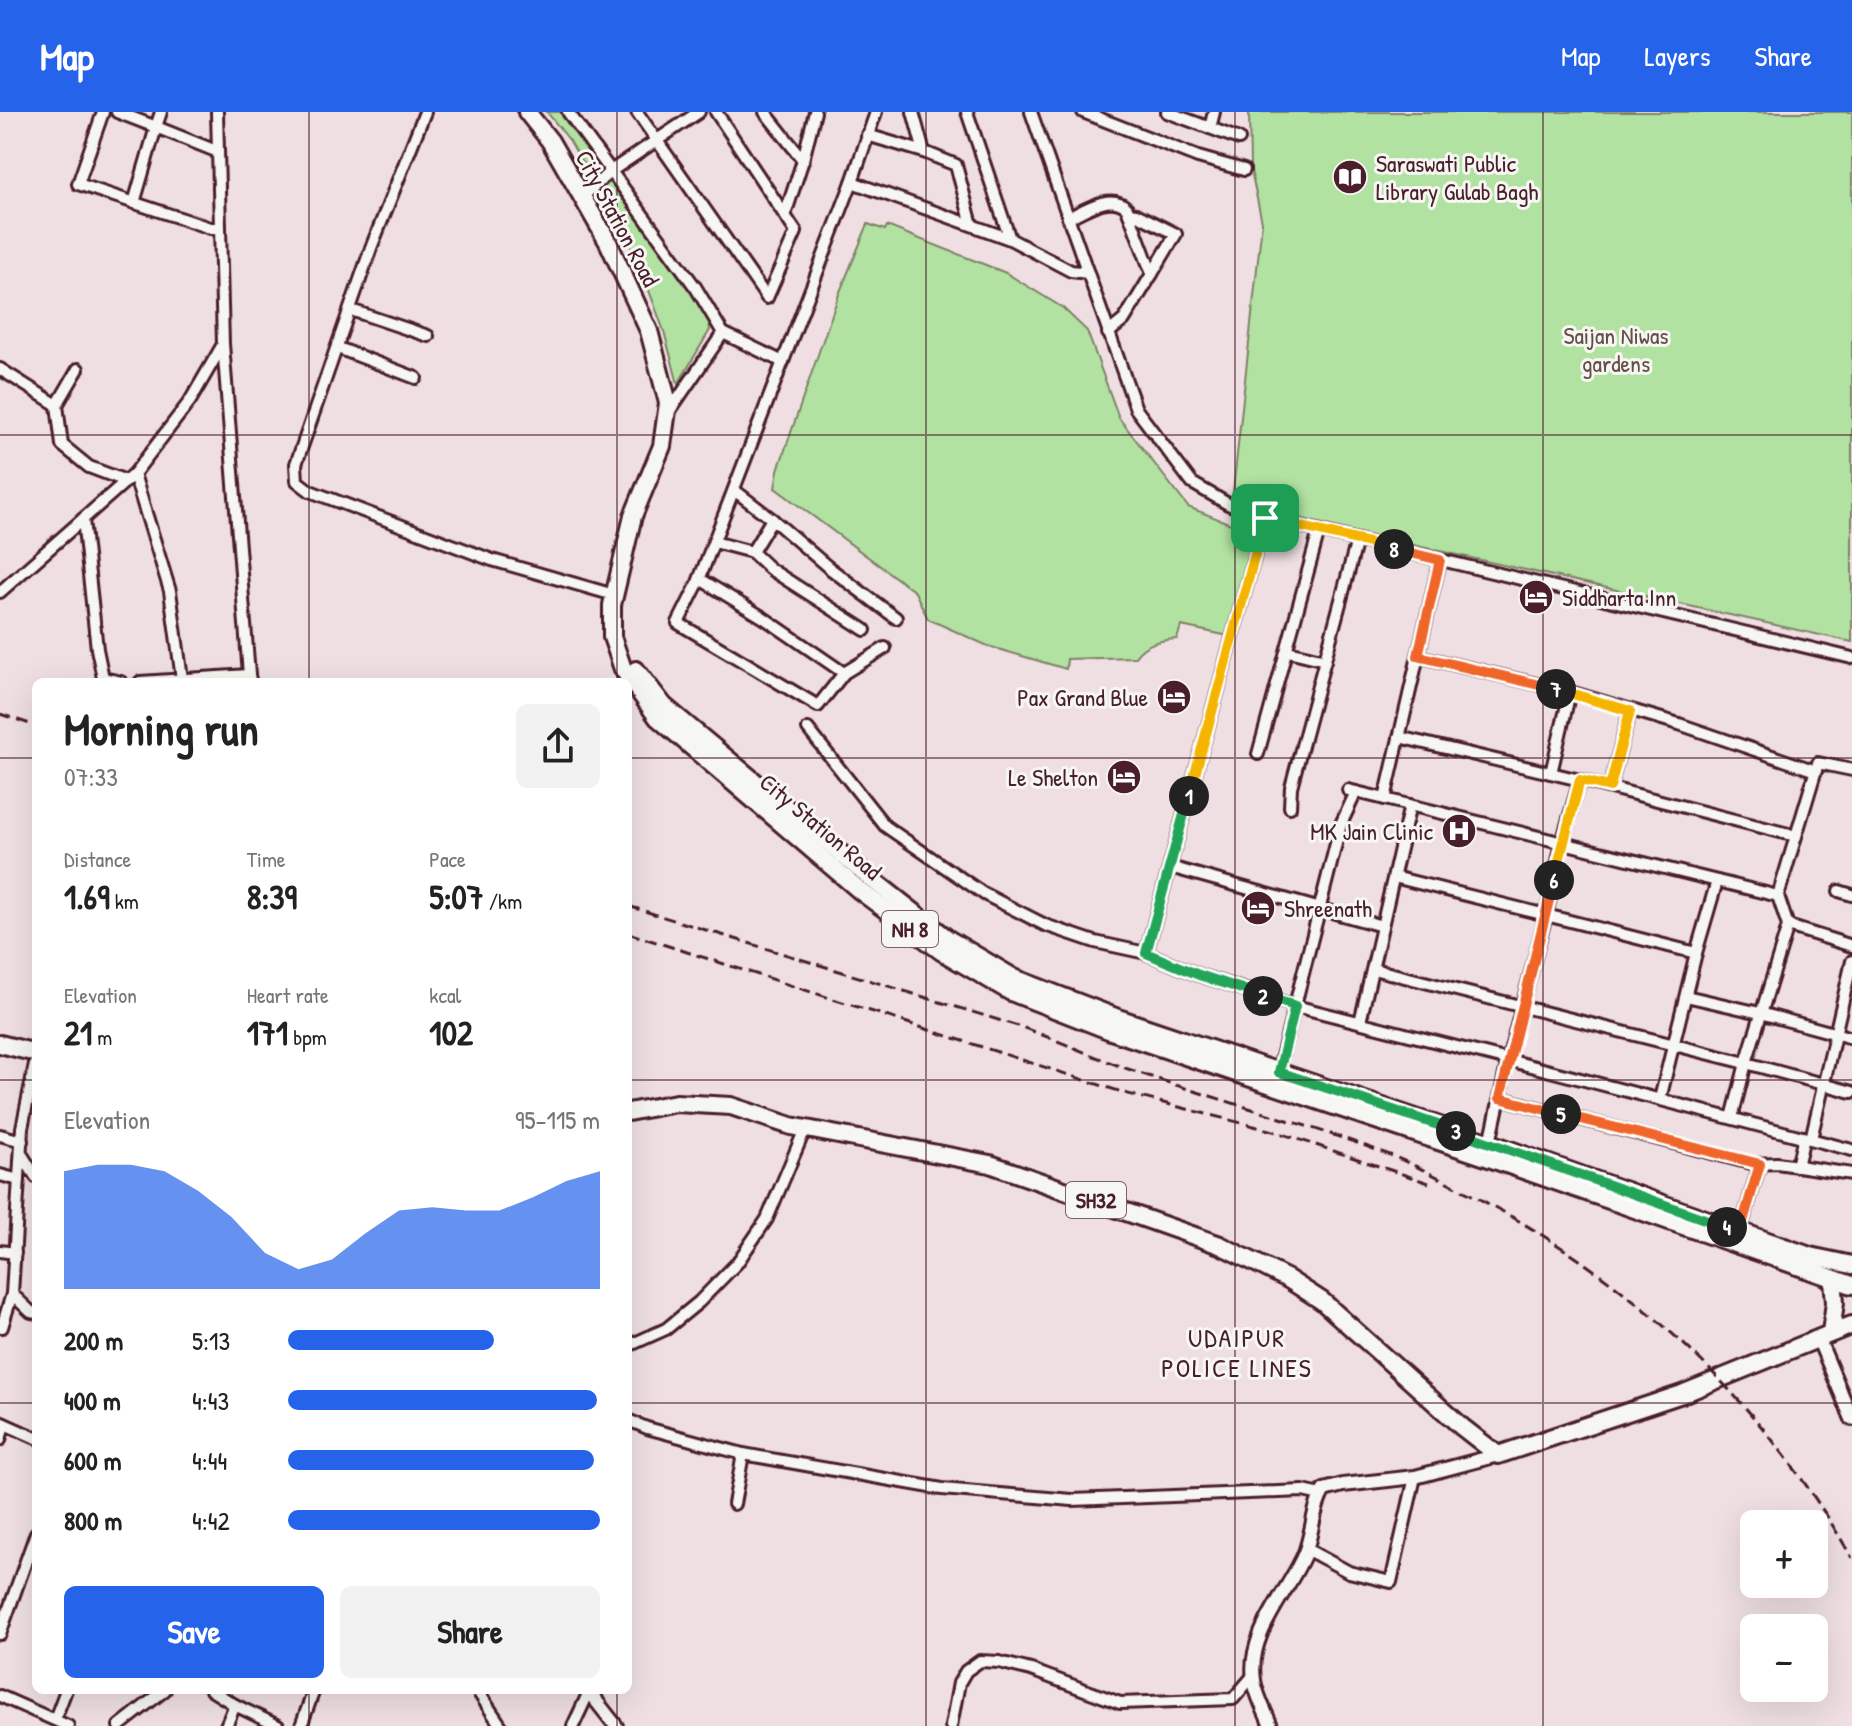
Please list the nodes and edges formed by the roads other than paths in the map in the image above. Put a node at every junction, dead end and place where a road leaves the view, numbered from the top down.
1 (103, 112) edge
2 (117, 112) edge
3 (161, 112) edge
4 (217, 112) edge
5 (425, 112) edge
6 (527, 112) edge
7 (540, 112) edge
8 (568, 112) edge
9 (637, 112) edge
10 (699, 112) edge
11 (716, 112) edge
12 (765, 112) edge
13 (815, 112) edge
14 (876, 112) edge
15 (913, 112) edge
16 (967, 112) edge
17 (1031, 112) edge
18 (1083, 112) edge
19 (1167, 112) edge
20 (1214, 112) edge
21 (156, 127) junction
22 (1210, 128) junction
23 (867, 135) junction
24 (1239, 139) dead end
25 (657, 141) junction
26 (216, 151) junction
27 (924, 152) junction
28 (803, 160) junction
29 (1244, 170) dead end
30 (611, 171) junction
31 (852, 182) junction
32 (586, 194) junction
33 (134, 203) junction
34 (1129, 213) junction
35 (785, 215) junction
36 (1068, 218) junction
37 (972, 225) junction
38 (220, 228) junction
39 (1010, 239) junction
40 (1088, 273) junction
41 (1152, 274) junction
42 (351, 310) junction
43 (723, 333) junction
44 (1108, 333) junction
45 (428, 336) dead end
46 (223, 344) junction
47 (338, 348) junction
48 (783, 362) junction
49 (0, 369) edge
50 (78, 369) dead end
51 (416, 378) dead end
52 (57, 405) junction
53 (671, 409) junction
54 (130, 478) junction
55 (734, 490) junction
56 (1265, 518) junction
57 (83, 519) junction
58 (772, 519) junction
59 (1319, 531) junction
60 (1357, 540) junction
61 (714, 542) junction
62 (752, 552) junction
63 (1440, 560) junction
64 (700, 579) junction
65 (0, 592) edge
66 (614, 595) junction
67 (896, 618) dead end
68 (865, 630) dead end
69 (885, 648) dead end
70 (1288, 651) junction
71 (1418, 656) junction
72 (1852, 658) edge
73 (1325, 660) junction
74 (844, 673) junction
75 (103, 678) edge
76 (182, 678) edge
77 (250, 678) edge
78 (629, 678) edge
79 (632, 682) edge
80 (1570, 692) junction
81 (1630, 711) junction
82 (808, 729) dead end
83 (1399, 737) junction
84 (1258, 754) dead end
85 (1852, 770) edge
86 (1816, 771) junction
87 (1551, 773) junction
88 (1580, 780) junction
89 (1610, 787) junction
90 (1385, 799) junction
91 (1410, 805) junction
92 (1290, 807) dead end
93 (1796, 836) junction
94 (1562, 843) junction
95 (1170, 867) junction
96 (1394, 877) junction
97 (1717, 881) junction
98 (1839, 891) dead end
99 (1852, 895) edge
100 (1778, 896) junction
101 (1320, 909) junction
102 (1546, 915) junction
103 (1382, 926) junction
104 (1788, 926) junction
105 (1852, 946) edge
106 (1146, 953) junction
107 (1696, 953) junction
108 (1852, 961) edge
109 (1373, 969) junction
110 (1686, 996) junction
111 (1295, 1006) junction
112 (1522, 1007) junction
113 (1760, 1013) junction
114 (1360, 1022) junction
115 (1835, 1033) junction
116 (1852, 1038) edge
117 (0, 1044) edge
118 (1673, 1045) junction
119 (32, 1052) edge
120 (1508, 1060) junction
121 (1746, 1063) junction
122 (1276, 1079) junction
123 (32, 1082) edge
124 (1823, 1085) junction
125 (1852, 1092) edge
126 (1500, 1098) junction
127 (1660, 1099) junction
128 (632, 1111) edge
129 (1732, 1118) junction
130 (805, 1129) junction
131 (0, 1135) edge
132 (1807, 1138) junction
133 (1490, 1143) junction
134 (21, 1147) junction
135 (1852, 1150) edge
136 (1760, 1164) junction
137 (1797, 1166) junction
138 (32, 1169) edge
139 (1852, 1174) edge
140 (0, 1175) edge
141 (19, 1180) junction
142 (1740, 1231) junction
143 (0, 1251) edge
144 (15, 1253) junction
145 (1852, 1265) edge
146 (1833, 1280) junction
147 (1852, 1285) edge
148 (12, 1294) junction
149 (32, 1312) edge
150 (1852, 1325) edge
151 (0, 1327) edge
152 (1824, 1335) junction
153 (632, 1344) edge
154 (1852, 1419) edge
155 (632, 1422) edge
156 (2, 1423) edge
157 (32, 1436) edge
158 (0, 1440) edge
159 (743, 1454) junction
160 (1498, 1455) junction
161 (1415, 1477) junction
162 (1321, 1495) junction
163 (734, 1504) dead end
164 (32, 1544) edge
165 (1306, 1549) junction
166 (0, 1634) edge
167 (1253, 1676) junction
168 (64, 1694) edge
169 (160, 1694) edge
170 (217, 1694) edge
171 (313, 1694) edge
172 (480, 1694) edge
173 (589, 1694) edge
174 (593, 1694) edge
175 (0, 1696) edge
176 (235, 1705) junction
177 (55, 1719) junction
178 (68, 1726) edge
179 (119, 1726) edge
180 (226, 1726) edge
181 (278, 1726) edge
182 (301, 1726) edge
183 (501, 1726) edge
184 (573, 1726) edge
185 (616, 1726) edge
186 (951, 1726) edge
187 (1271, 1726) edge

1 - 33 street
2 - 21 street
3 - 21 street
4 - 26 street
5 - 42 street
6 - 32 main road, City Station Road / NH 8
7 - 32 main road, City Station Road / NH 8
8 - 30 street
9 - 25 street
10 - 25 street
11 - 35 street
12 - 28 street
13 - 28 street
14 - 23 street
15 - 27 street
16 - 39 street
17 - 36 street
18 - 29 street
19 - 22 street
20 - 22 street
21 - 26 street
21 - 33 street
22 - 24 street
23 - 27 street
23 - 31 street
25 - 30 street
25 - 35 street
26 - 38 street
27 - 37 street
28 - 35 street
30 - 32 street
30 - 43 street
31 - 37 street
31 - 48 street
32 - 53 main road, City Station Road / NH 8
33 - 38 street
34 - 36 street
34 - 41 street
34 - 41 street
36 - 40 street
37 - 39 street
38 - 46 street
39 - 40 street
40 - 44 street
41 - 44 street
42 - 45 street
42 - 47 street
43 - 48 street
43 - 53 street
44 - 56 street
46 - 54 street
46 - 77 street
47 - 51 street
47 - 66 street
48 - 55 street
49 - 52 street
50 - 52 street
52 - 54 street
53 - 66 main road, City Station Road / NH 8
53 - 122 main road, City Station Road / NH 8
54 - 57 street
54 - 76 street
55 - 58 street
55 - 61 street
56 - 59 street
56 - 95 street
57 - 65 street
57 - 75 street
58 - 62 street
58 - 67 street
59 - 60 street
59 - 70 street
60 - 63 street
60 - 73 street
61 - 62 street
61 - 64 street
62 - 68 street
63 - 71 street
63 - 72 street
64 - 74 street
64 - 74 street
66 - 78 main road, City Station Road / NH 8
69 - 74 street
70 - 73 street
70 - 84 street
71 - 80 street
71 - 83 street
73 - 92 street
79 - 122 main road, City Station Road / NH 8
80 - 81 street
80 - 87 street
81 - 86 street
81 - 89 street
82 - 106 street
83 - 87 street
83 - 90 street
85 - 86 street
86 - 93 street
87 - 88 street
88 - 89 street
88 - 94 street
89 - 93 street
90 - 91 street
90 - 101 street
91 - 94 street
91 - 96 street
93 - 100 street
94 - 97 street
94 - 102 street
95 - 101 street
95 - 106 street
96 - 102 street
96 - 103 street
97 - 100 street
97 - 107 street
98 - 99 street
100 - 104 street
101 - 103 street
101 - 111 street
102 - 107 street
102 - 112 street
103 - 109 street
104 - 105 street
104 - 113 street
106 - 111 street
107 - 110 street
108 - 115 street
109 - 112 street
109 - 114 street
110 - 113 street
110 - 118 street
111 - 114 street
111 - 122 street
112 - 118 street
112 - 120 street
113 - 115 street
113 - 121 street
114 - 120 street
115 - 116 street
115 - 124 street
117 - 119 main road
118 - 121 street
118 - 127 street
120 - 126 street
120 - 127 street
121 - 124 street
121 - 129 street
122 - 133 main road, City Station Road / NH 8
122 - 146 main road, City Station Road / NH 8
123 - 134 street
124 - 125 street
124 - 132 street
126 - 133 street
126 - 136 street
127 - 129 street
128 - 130 main road, SH32
129 - 132 street
130 - 153 street
130 - 160 main road, SH32
131 - 134 street
132 - 135 street
132 - 137 street
133 - 142 main road, City Station Road / NH 8
134 - 138 street
134 - 141 street
136 - 137 street
136 - 142 street
137 - 139 street
140 - 141 street
141 - 144 street
142 - 145 main road, City Station Road / NH 8
143 - 144 street
144 - 148 street
146 - 147 main road, City Station Road / NH 8
146 - 152 main road
148 - 149 street
148 - 151 street
150 - 152 main road
152 - 154 street
152 - 160 main road
155 - 159 street
156 - 157 street
156 - 158 street
159 - 162 street
159 - 163 street
160 - 161 street
161 - 162 street
161 - 165 street
162 - 165 street
164 - 166 street
165 - 167 street
167 - 186 street
167 - 187 street
168 - 177 street
169 - 179 street
170 - 176 street
171 - 182 street
172 - 183 street
173 - 184 street
174 - 185 street
175 - 177 street
176 - 180 street
176 - 181 street
177 - 178 street

